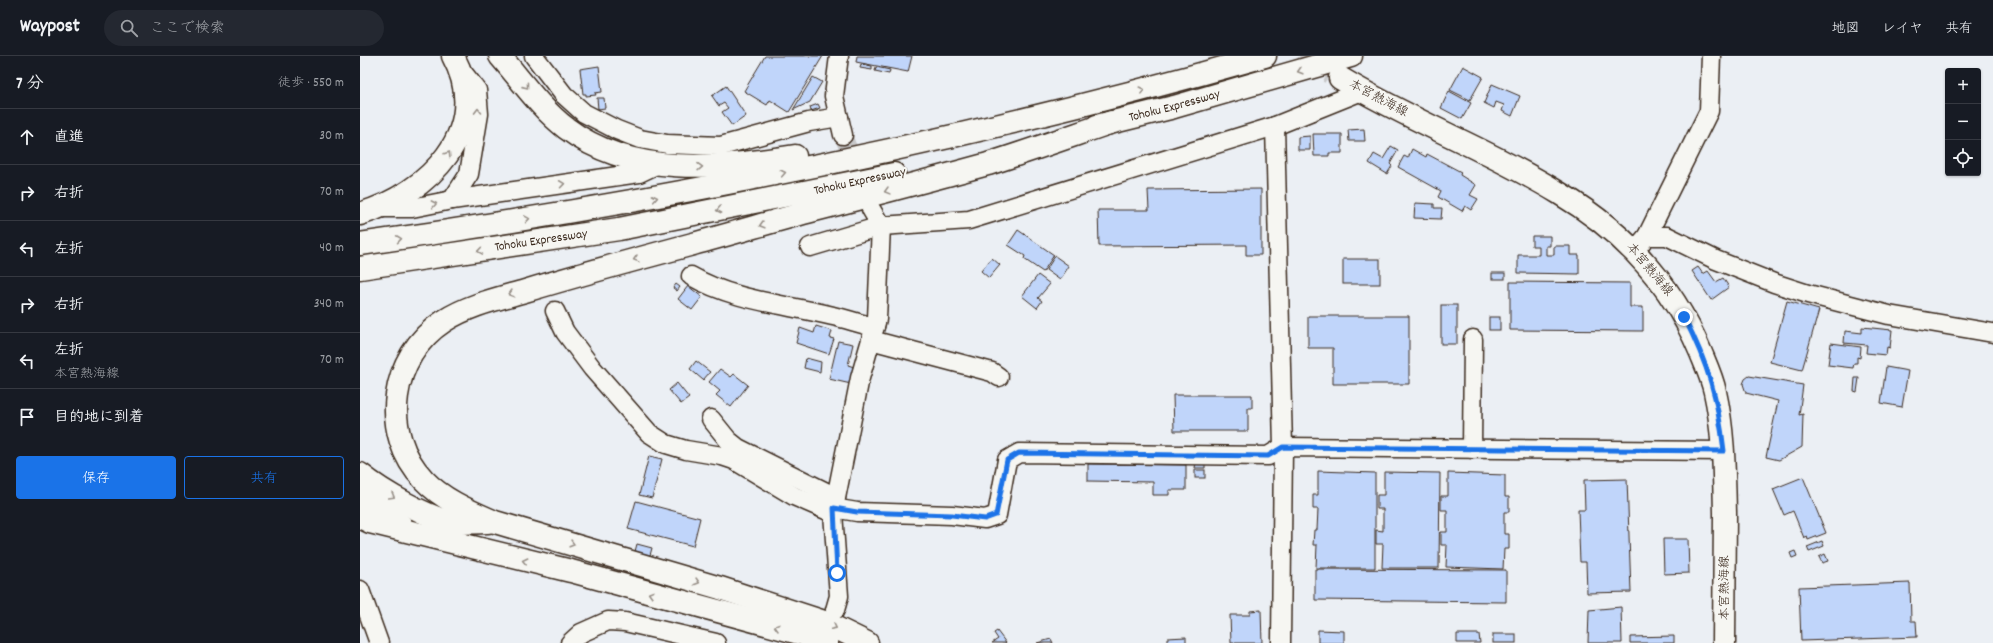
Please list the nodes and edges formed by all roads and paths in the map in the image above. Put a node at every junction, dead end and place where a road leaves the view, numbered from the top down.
1 (500, 56) edge
2 (534, 56) edge
3 (839, 56) edge
4 (1265, 56) edge
5 (1351, 56) edge
6 (1711, 56) edge
7 (457, 63) edge
8 (1340, 78) tunnel mouth
9 (1362, 91) junction
10 (1104, 99) junction
11 (839, 117) junction
12 (1112, 122) junction
13 (1275, 126) junction
14 (843, 135) tunnel mouth
15 (658, 164) junction
16 (452, 200) junction
17 (381, 208) junction
18 (871, 209) tunnel mouth
19 (360, 214) edge
20 (881, 226) junction
21 (1641, 243) junction
22 (360, 244) edge
23 (810, 247) dead end
24 (360, 268) edge
25 (691, 276) dead end
26 (555, 311) dead end
27 (1993, 333) edge
28 (873, 334) junction
29 (1473, 339) dead end
30 (999, 377) dead end
31 (711, 419) dead end
32 (1283, 447) junction
33 (1472, 449) junction
34 (1724, 451) junction
35 (360, 474) edge
36 (360, 496) edge
37 (834, 506) junction
38 (360, 517) edge
39 (495, 522) junction
40 (410, 532) junction
41 (360, 590) edge
42 (835, 610) dead end
43 (366, 626) edge
44 (379, 643) edge
45 (570, 643) edge
46 (716, 643) edge
47 (827, 643) edge
48 (867, 643) edge
49 (1281, 643) edge
50 (1724, 643) edge

1 -> 15 main road
2 - 11 street
3 - 11 street
10 -> 4 main road, Tohoku Expressway
5 -> 12 main road, Tohoku Expressway
6 - 21 street
16 -> 7 street
17 -> 7 main road
8 - 9 main road, 本宮熱海線
9 - 13 street
9 - 21 main road, 本宮熱海線
15 -> 10 main road
22 -> 10 main road, Tohoku Expressway
11 - 14 street
12 -> 24 main road, Tohoku Expressway
12 -> 39 main road
13 - 20 street
13 - 32 street
16 -> 15 street
17 -> 16 street
17 - 19 main road
18 - 20 street
20 - 23 street
20 - 28 street
21 - 27 street
21 - 34 main road, 本宮熱海線
25 - 28 street
26 - 37 street
28 - 30 street
28 - 37 street
29 - 33 street
31 - 37 street
32 - 33 street
32 - 37 street
32 - 49 street
33 - 34 street
34 - 50 main road, 本宮熱海線
35 -> 39 main road
36 - 40 main road
37 - 42 street
38 - 40 main road
39 -> 48 main road
47 -> 40 main road
41 - 43 street
43 - 44 street
45 - 46 street

